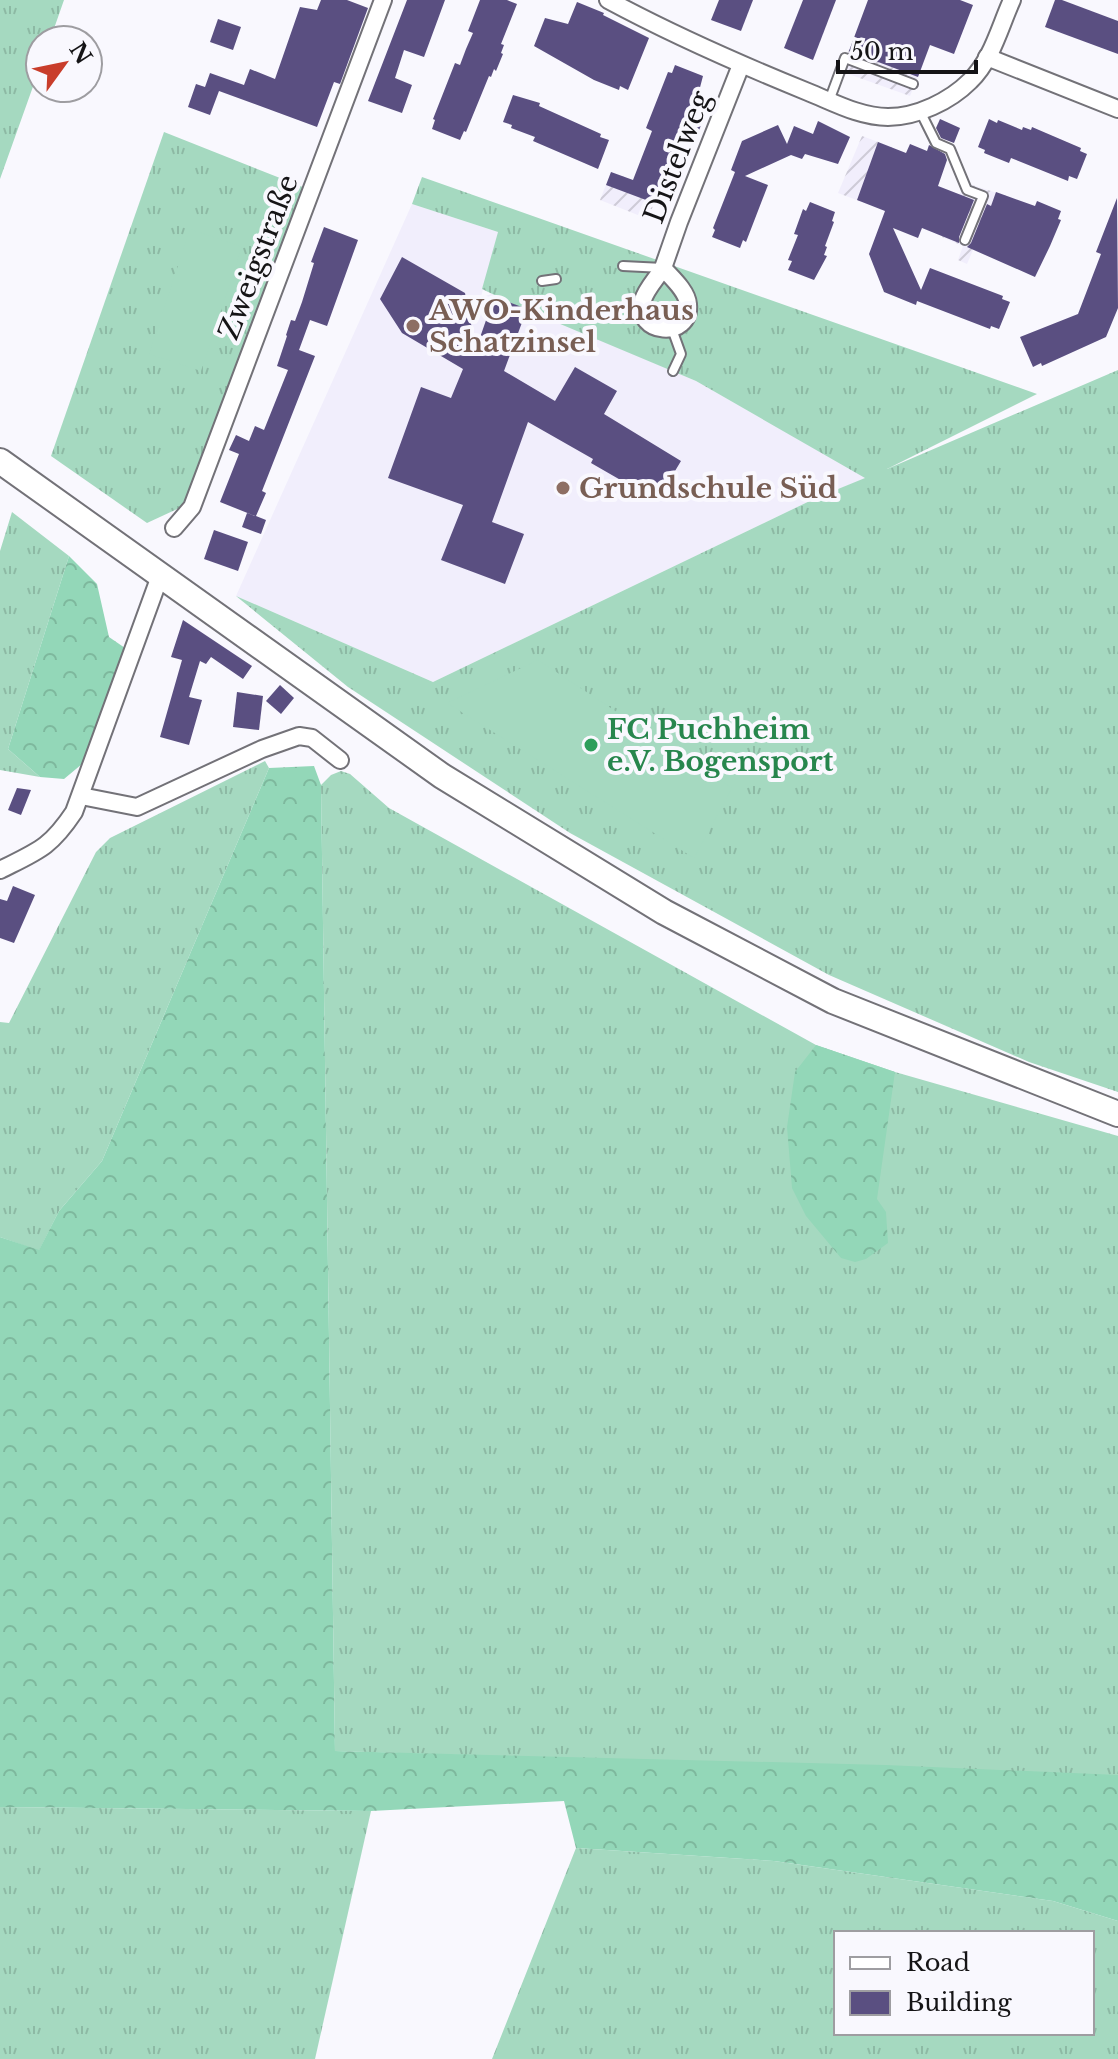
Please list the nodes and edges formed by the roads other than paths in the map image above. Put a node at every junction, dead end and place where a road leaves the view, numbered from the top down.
1 (383, 0) edge
2 (608, 0) edge
3 (1012, 0) edge
4 (987, 57) junction
5 (741, 65) junction
6 (913, 84) dead end
7 (829, 101) junction
8 (1118, 109) edge
9 (920, 111) junction
10 (965, 240) dead end
11 (623, 266) dead end
12 (663, 268) junction
13 (556, 279) dead end
14 (542, 281) dead end
15 (672, 329) junction
16 (673, 371) dead end
17 (0, 461) edge
18 (174, 528) dead end
19 (160, 576) junction
20 (340, 760) dead end
21 (81, 796) junction
22 (0, 870) edge
23 (1118, 1114) edge

1 - 18 street, Zweigstraße
2 - 5 street
3 - 4 street
4 - 8 street
4 - 9 street
5 - 7 street
5 - 12 street, Distelweg
6 - 7 lane
7 - 9 street
9 - 10 lane
11 - 12 lane
12 - 15 street, Distelweg
12 - 15 street, Distelweg
13 - 14 lane
15 - 16 lane
17 - 19 street
19 - 21 street
19 - 23 street
20 - 21 street
21 - 22 street

